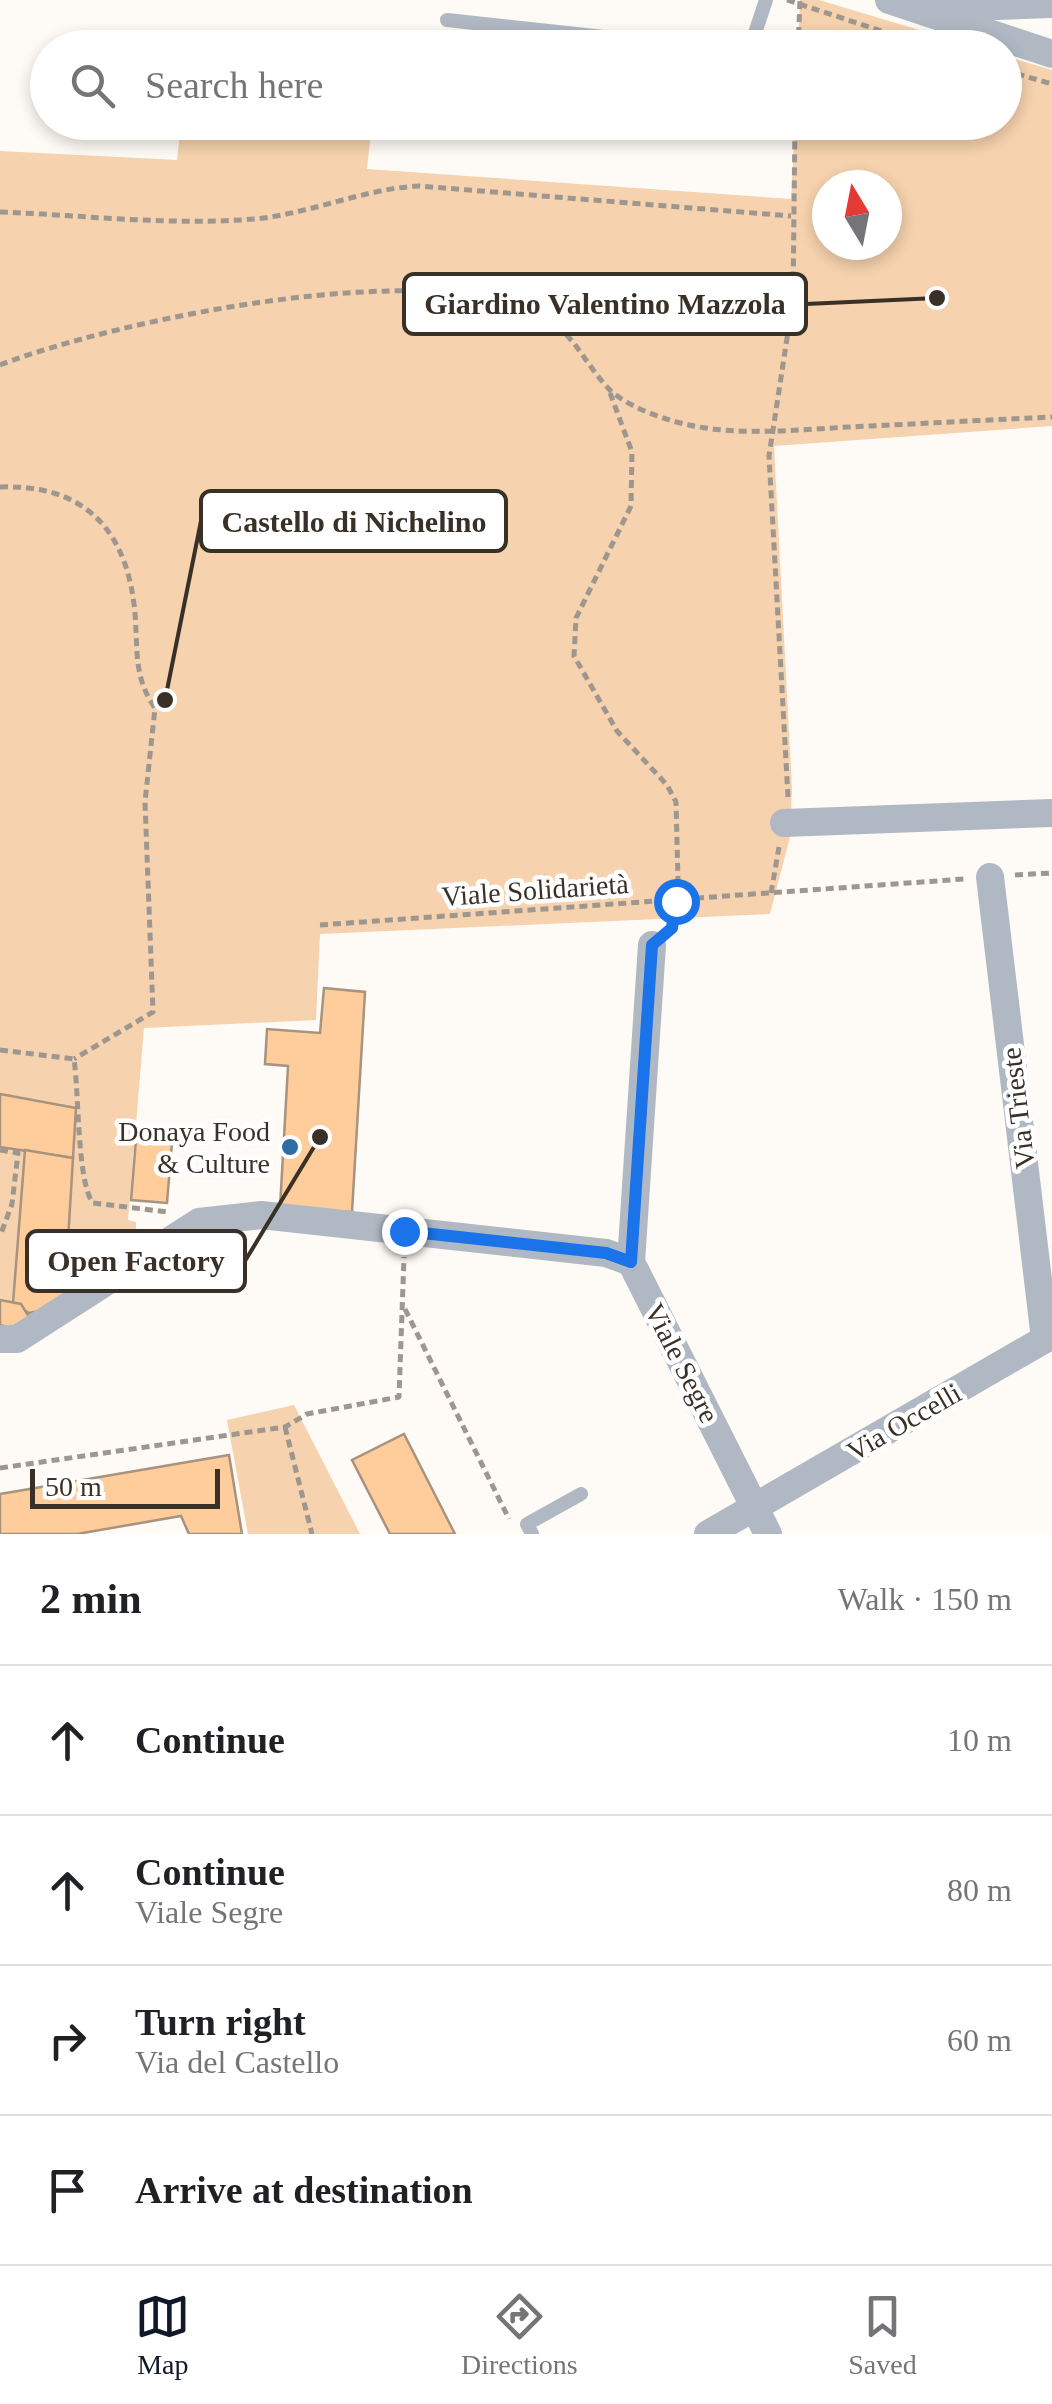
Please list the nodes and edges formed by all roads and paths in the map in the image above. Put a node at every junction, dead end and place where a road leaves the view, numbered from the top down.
1 (766, 0) edge
2 (787, 0) edge
3 (888, 0) edge
4 (939, 0) edge
5 (800, 3) edge
6 (1052, 4) edge
7 (447, 20) dead end
8 (539, 30) edge
9 (756, 30) edge
10 (799, 30) edge
11 (880, 30) edge
12 (979, 30) edge
13 (1022, 44) edge
14 (1052, 54) edge
15 (1022, 75) edge
16 (1052, 84) edge
17 (794, 140) edge
18 (0, 212) edge
19 (791, 216) junction
20 (0, 365) edge
21 (609, 390) junction
22 (1052, 417) edge
23 (772, 431) junction
24 (0, 487) edge
25 (790, 790) dead end
26 (1052, 813) edge
27 (784, 823) dead end
28 (1052, 872) edge
29 (990, 877) junction
30 (676, 901) junction
31 (320, 926) dead end
32 (664, 940) joint
33 (0, 1050) edge
34 (74, 1059) junction
35 (0, 1150) edge
36 (0, 1202) edge
37 (12, 1204) junction
38 (199, 1222) junction
39 (404, 1231) junction
40 (0, 1236) edge
41 (631, 1262) junction
42 (404, 1306) junction
43 (1048, 1337) edge
44 (0, 1339) edge
45 (285, 1427) junction
46 (0, 1468) edge
47 (581, 1494) dead end
48 (755, 1508) junction
49 (312, 1534) edge
50 (517, 1534) edge
51 (532, 1534) edge
52 (708, 1534) edge
53 (768, 1534) edge

1 - 9 lane
2 - 5 path
3 - 12 street
4 - 6 street
5 - 10 path
5 - 11 path
7 - 8 lane
13 - 14 street
15 - 16 path
17 - 19 path
18 - 19 path
19 - 23 path
20 - 21 path
21 - 23 path
21 - 30 path
22 - 23 path
23 - 25 path
24 - 34 path
26 - 27 street
28 - 29 path, Viale Solidarietà
29 - 30 path, Viale Solidarietà
29 - 43 street, Via Trieste
30 - 31 path, Viale Solidarietà
30 - 32 path
32 - 41 street
33 - 34 path
34 - 38 path
35 - 37 path
36 - 37 path
37 - 40 path
38 - 39 street
38 - 44 street
39 - 41 street
39 - 42 path
41 - 48 street, Viale Segre
42 - 45 path
42 - 50 path
43 - 48 street, Via Occelli
45 - 46 path
45 - 49 path
47 - 51 lane
48 - 52 street, Via Occelli
48 - 53 street, Viale Segre

